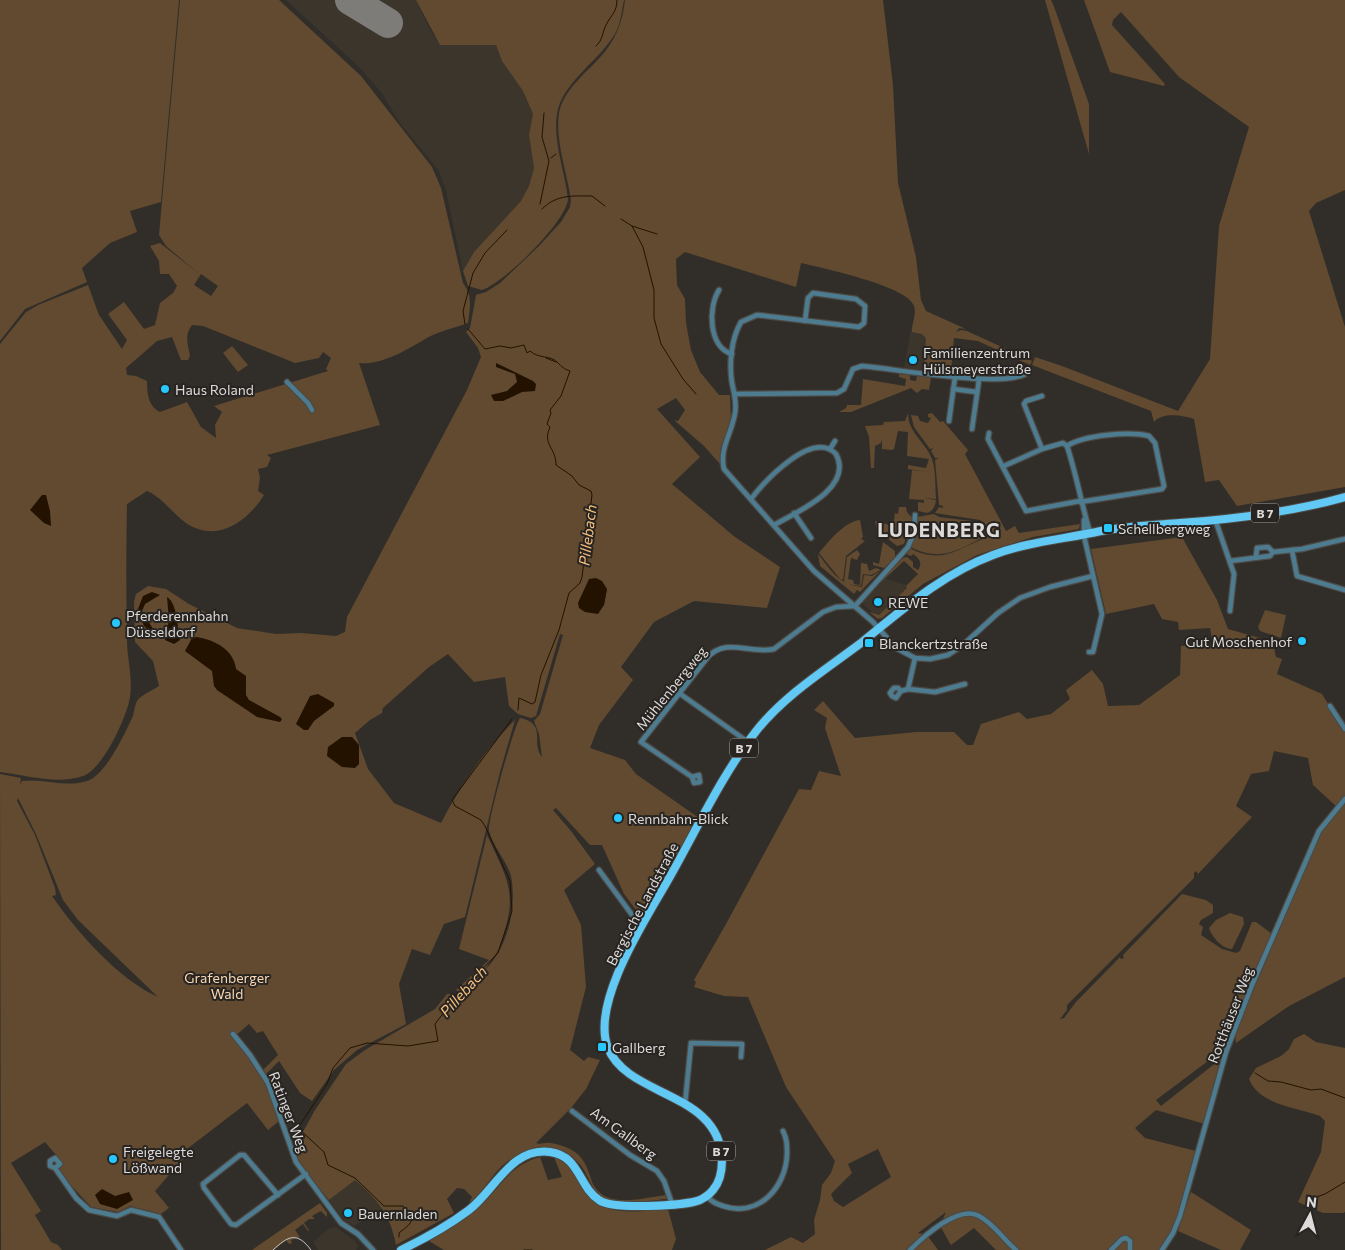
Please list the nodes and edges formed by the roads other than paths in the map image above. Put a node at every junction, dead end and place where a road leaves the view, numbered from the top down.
1 (719, 290) dead end
2 (805, 321) junction
3 (732, 354) junction
4 (1029, 371) dead end
5 (955, 376) junction
6 (979, 380) junction
7 (287, 382) dead end
8 (953, 389) junction
9 (977, 392) junction
10 (735, 394) junction
11 (1042, 396) dead end
12 (312, 410) dead end
13 (949, 421) dead end
14 (972, 429) dead end
15 (989, 433) dead end
16 (835, 441) dead end
17 (1067, 446) junction
18 (830, 449) junction
19 (1042, 449) junction
20 (1004, 466) junction
21 (1345, 497) edge
22 (751, 499) junction
23 (1080, 501) junction
24 (794, 513) junction
25 (915, 515) dead end
26 (1214, 519) junction
27 (774, 525) junction
28 (1087, 535) junction
29 (811, 538) dead end
30 (1345, 539) edge
31 (1292, 550) junction
32 (1273, 552) junction
33 (1256, 557) junction
34 (1230, 561) junction
35 (1093, 576) junction
36 (1345, 590) edge
37 (855, 606) junction
38 (1230, 611) dead end
39 (879, 628) junction
40 (1090, 652) dead end
41 (915, 658) junction
42 (965, 684) dead end
43 (908, 689) junction
44 (900, 691) dead end
45 (679, 693) junction
46 (1330, 706) dead end
47 (1345, 729) edge
48 (748, 742) junction
49 (692, 777) dead end
50 (1345, 799) edge
51 (599, 870) dead end
52 (641, 927) junction
53 (233, 1034) dead end
54 (741, 1057) dead end
55 (685, 1104) junction
56 (572, 1111) dead end
57 (783, 1131) dead end
58 (55, 1168) dead end
59 (306, 1174) junction
60 (278, 1196) junction
61 (707, 1196) junction
62 (672, 1204) junction
63 (364, 1241) junction
64 (181, 1250) edge
65 (366, 1250) edge
66 (373, 1250) edge
67 (401, 1250) edge
68 (910, 1250) edge
69 (1016, 1250) edge
70 (1111, 1250) edge
71 (1130, 1250) edge
72 (1162, 1250) edge

1 - 3 street
2 - 2 street
2 - 3 street
3 - 10 street
4 - 6 street
5 - 6 street
5 - 8 street
5 - 10 street
6 - 9 street
7 - 12 street
8 - 9 street
8 - 13 street
9 - 14 street
10 - 22 street
11 - 19 street
15 - 20 street
16 - 18 street
17 - 19 street
17 - 23 street
17 - 23 street
18 - 22 street
18 - 24 street
19 - 20 street
20 - 23 street
21 - 26 main road, Bergische Landstraße / B 7
22 - 27 street
23 - 28 street
24 - 27 street
24 - 29 street
25 - 37 street
26 - 28 main road, Bergische Landstraße / B 7
26 - 34 street
27 - 37 street
28 - 35 street
28 - 39 main road, Bergische Landstraße / B 7
30 - 31 street
31 - 32 street
31 - 36 street
32 - 33 street
32 - 33 street
33 - 34 street
34 - 38 street
35 - 40 street
35 - 41 street
37 - 39 street
37 - 45 street, Mühlenbergweg
39 - 41 street
39 - 48 main road, Bergische Landstraße / B 7
41 - 43 street
42 - 43 street
43 - 44 street
45 - 48 street
45 - 49 street, Mühlenbergweg
46 - 47 street
48 - 52 main road, Bergische Landstraße / B 7
50 - 72 street, Rotthäuser Weg
51 - 52 street
52 - 55 main road, Bergische Landstraße / B 7
53 - 59 street, Ratinger Weg
54 - 55 street
55 - 61 main road, Bergische Landstraße / B 7
56 - 62 street, Am Gallberg
57 - 61 street
58 - 64 street
59 - 60 street
59 - 63 street, Ratinger Weg
60 - 60 street
61 - 62 main road
62 - 67 main road
63 - 65 street
63 - 66 street, Ratinger Weg
68 - 69 street
70 - 71 street

